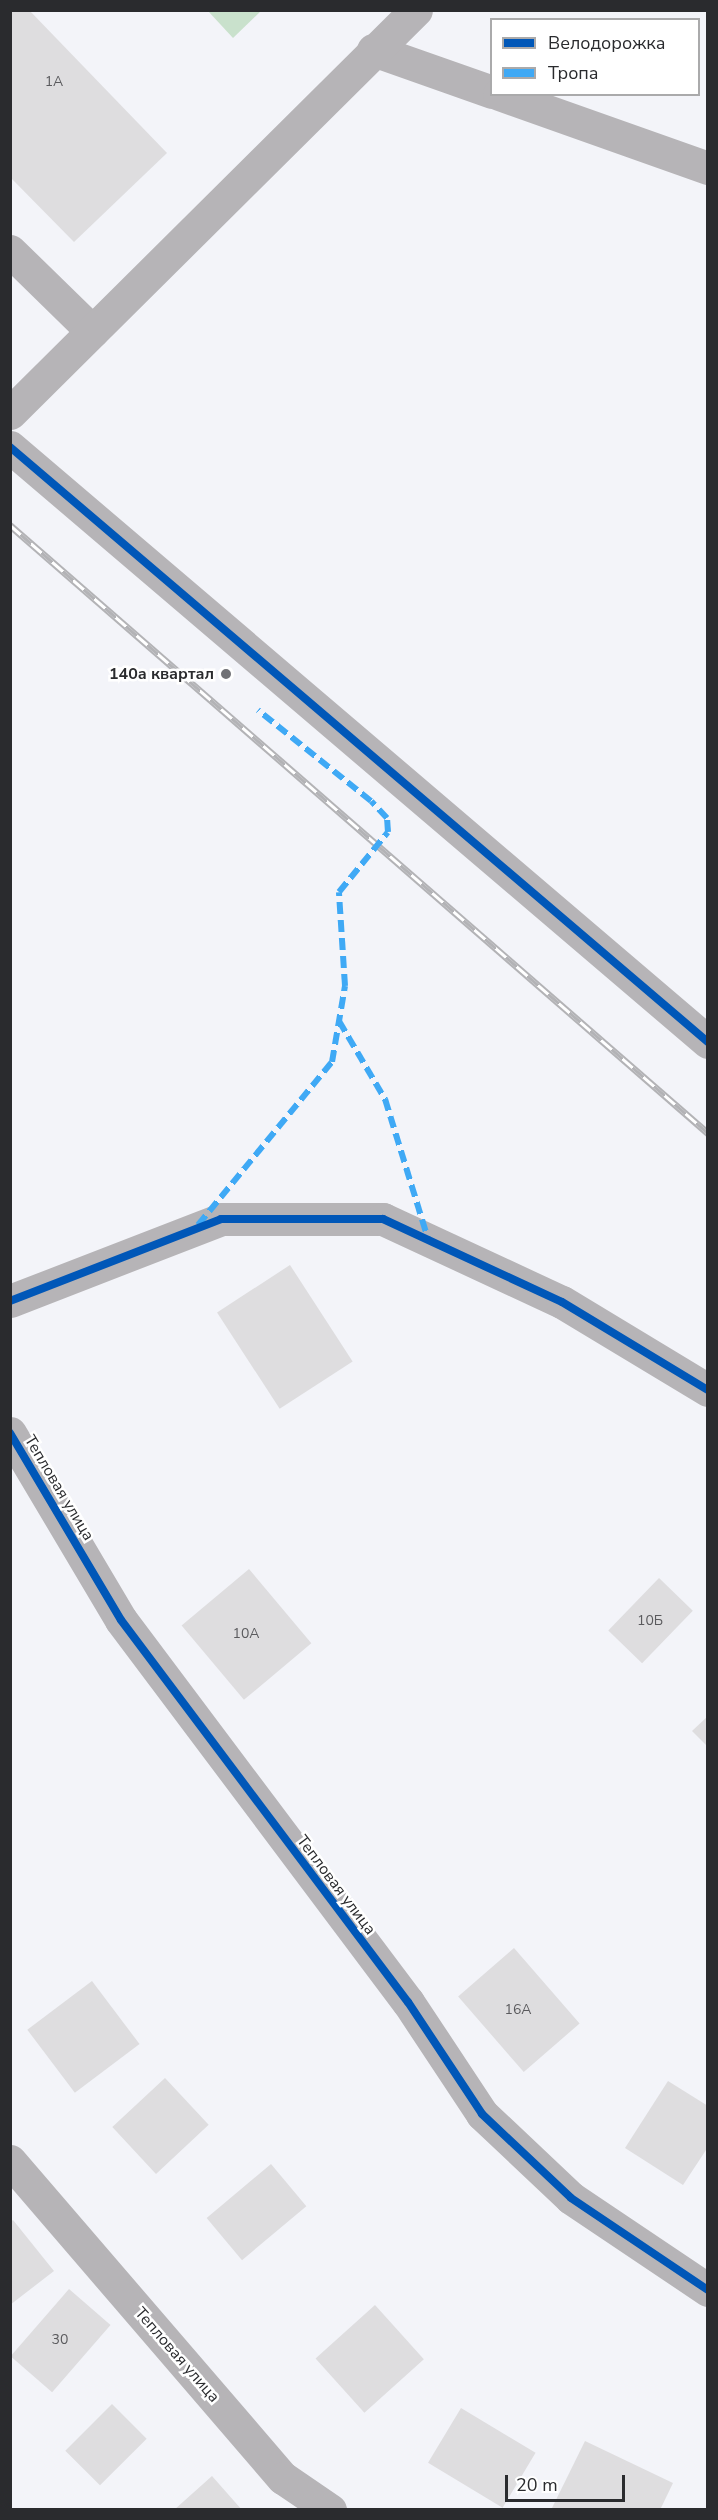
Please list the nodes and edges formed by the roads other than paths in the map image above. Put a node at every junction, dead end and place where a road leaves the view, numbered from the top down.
1 (416, 10) edge
2 (373, 50) junction
3 (490, 91) edge
4 (506, 96) edge
5 (708, 168) edge
6 (10, 251) edge
7 (92, 331) junction
8 (10, 413) edge
9 (10, 447) edge
10 (708, 1042) edge
11 (10, 1301) edge
12 (708, 1390) edge
13 (10, 1433) edge
14 (10, 2161) edge
15 (708, 2290) edge
16 (330, 2510) edge

1 - 2 street
2 - 3 street
2 - 7 street
4 - 5 street
6 - 7 street
7 - 8 street
9 - 10 street
11 - 12 street
13 - 15 street, Тепловая улица
14 - 16 street, Тепловая улица

